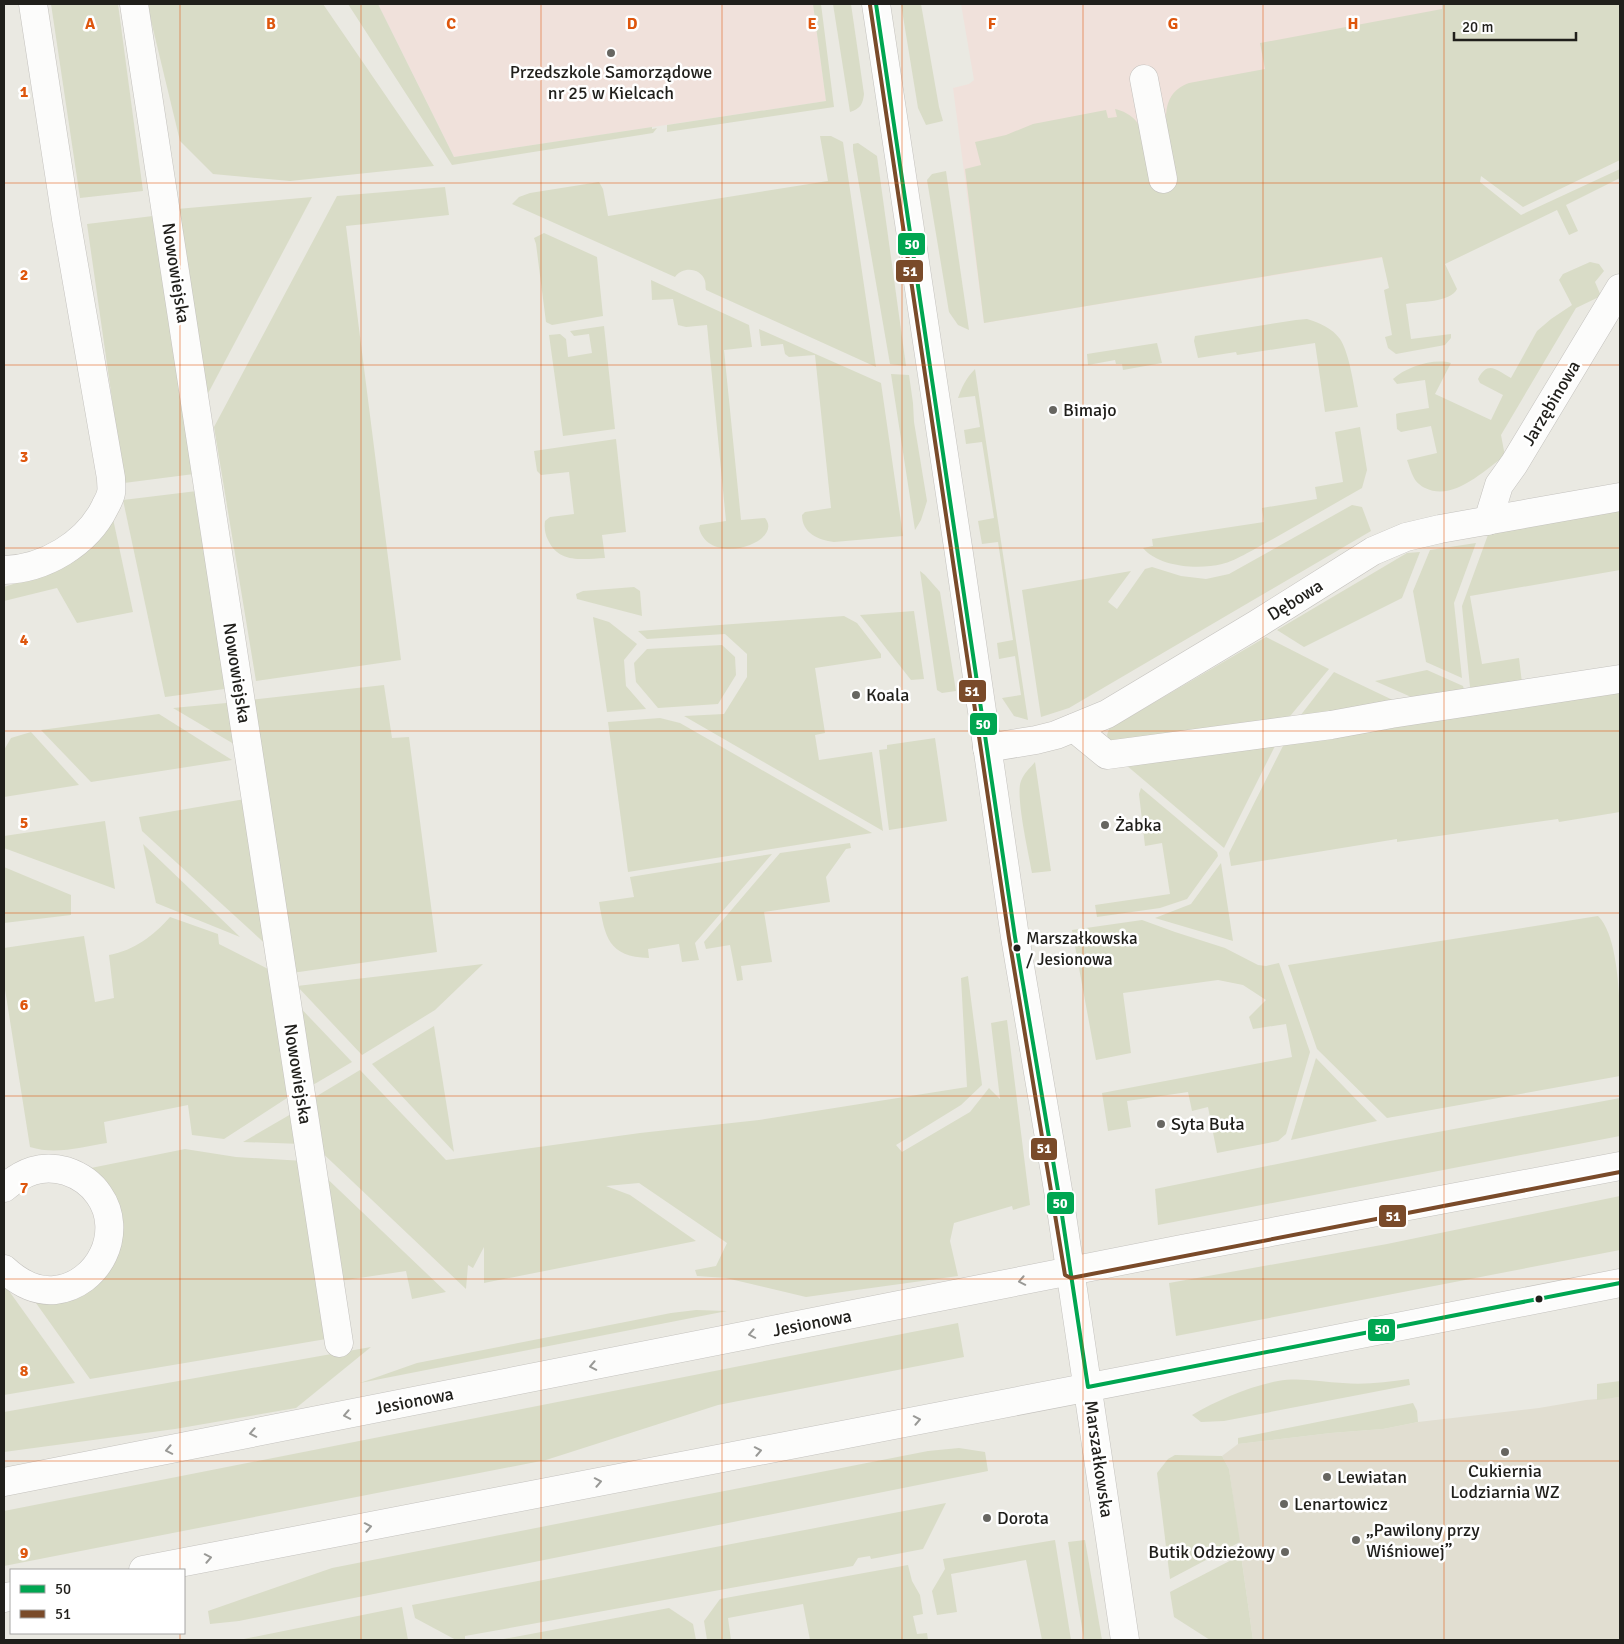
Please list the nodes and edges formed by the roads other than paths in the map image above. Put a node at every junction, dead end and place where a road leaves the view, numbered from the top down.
1 (34, 4) edge
2 (134, 4) edge
3 (876, 4) edge
4 (1144, 79) dead end
5 (1163, 179) dead end
6 (1620, 288) edge
7 (1620, 497) edge
8 (1488, 521) junction
9 (4, 570) edge
10 (1620, 679) edge
11 (1074, 728) junction
12 (987, 748) junction
13 (1620, 1166) edge
14 (4, 1188) edge
15 (4, 1269) edge
16 (1070, 1272) junction
17 (1620, 1283) edge
18 (339, 1343) dead end
19 (1088, 1388) junction
20 (4, 1482) edge
21 (148, 1569) edge
22 (1125, 1640) edge

1 - 9 street
2 - 18 street, Nowowiejska
3 - 12 street, Marszałkowska
4 - 5 street
6 - 8 street, Jarzębinowa
7 - 8 street, Dębowa
8 - 11 street, Dębowa
10 - 11 street
11 - 12 street, Dębowa
12 - 16 street, Marszałkowska
13 - 16 street, Jesionowa
14 - 15 street
16 - 19 street, Marszałkowska
16 -> 20 street, Jesionowa
17 - 19 street
21 -> 19 street
19 - 22 street, Marszałkowska

